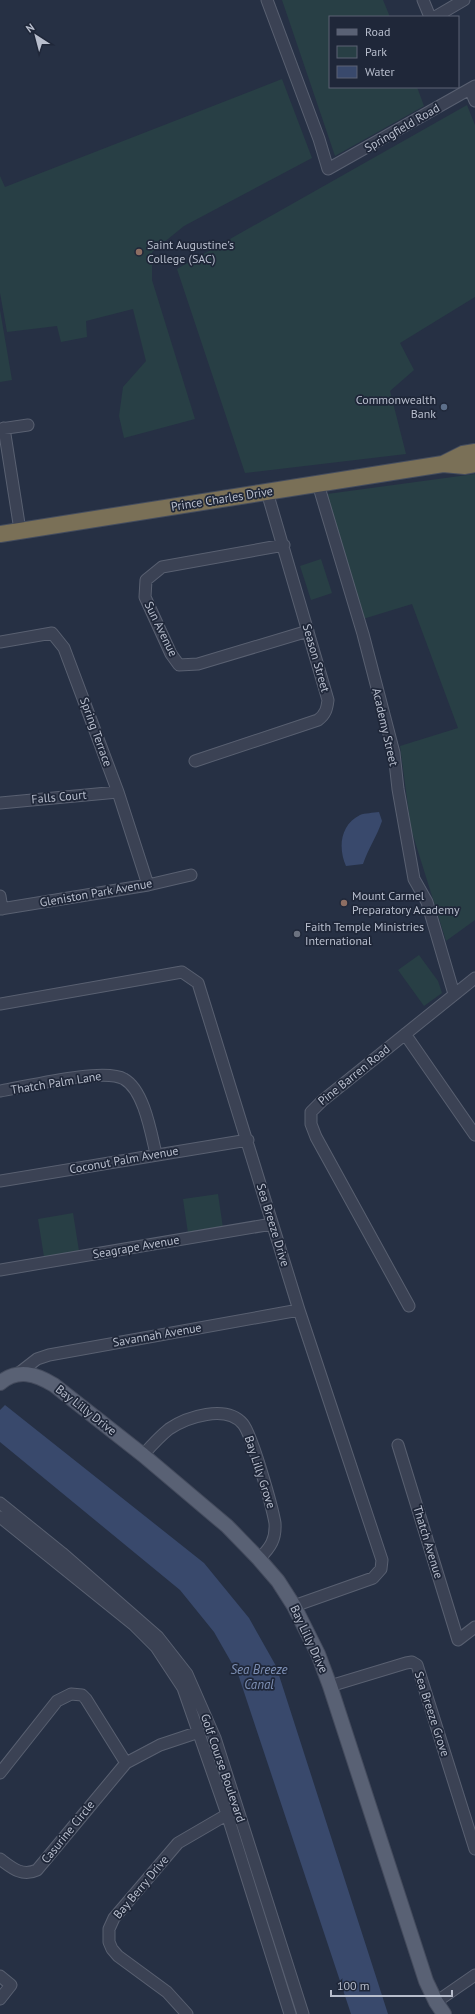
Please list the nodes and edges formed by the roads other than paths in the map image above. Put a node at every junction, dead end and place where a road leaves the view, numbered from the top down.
1 (267, 0) edge
2 (423, 0) edge
3 (464, 0) edge
4 (430, 16) edge
5 (437, 16) edge
6 (466, 88) edge
7 (475, 101) edge
8 (28, 425) dead end
9 (2, 429) edge
10 (475, 452) edge
11 (443, 464) junction
12 (475, 464) edge
13 (318, 484) junction
14 (267, 492) junction
15 (20, 530) junction
16 (0, 534) edge
17 (284, 545) junction
18 (308, 631) junction
19 (0, 642) edge
20 (195, 761) dead end
21 (118, 792) junction
22 (0, 803) edge
23 (192, 875) dead end
24 (148, 885) junction
25 (0, 896) edge
26 (1, 909) edge
27 (475, 978) edge
28 (454, 994) junction
29 (0, 1004) edge
30 (405, 1034) junction
31 (0, 1091) edge
32 (475, 1134) edge
33 (248, 1140) junction
34 (156, 1154) junction
35 (0, 1181) edge
36 (272, 1224) junction
37 (0, 1270) edge
38 (409, 1306) dead end
39 (300, 1310) junction
40 (20, 1373) junction
41 (0, 1383) edge
42 (398, 1445) dead end
43 (143, 1455) junction
44 (0, 1503) edge
45 (0, 1517) edge
46 (260, 1559) junction
47 (294, 1606) junction
48 (475, 1627) edge
49 (330, 1686) junction
50 (199, 1732) junction
51 (126, 1762) junction
52 (0, 1772) edge
53 (238, 1809) junction
54 (227, 1814) junction
55 (475, 1849) edge
56 (0, 1859) edge
57 (475, 1975) edge
58 (0, 1976) edge
59 (0, 1999) edge
60 (436, 2002) junction
61 (187, 2014) edge
62 (290, 2014) edge
63 (302, 2014) edge
64 (444, 2014) edge

1 - 6 street, Springfield Road
2 - 4 street
3 - 5 street
6 - 7 street
8 - 9 street
9 - 15 street
10 - 11 highway, Prince Charles Drive
11 - 12 highway, Prince Charles Drive
11 - 13 highway, Prince Charles Drive
13 - 14 highway, Prince Charles Drive
13 - 28 street, Academy Street
14 - 15 highway, Prince Charles Drive
14 - 17 street, Season Street
15 - 16 highway, Prince Charles Drive
17 - 18 street, Season Street
17 - 18 street, Sun Avenue
18 - 20 street, Season Street
19 - 21 street, Spring Terrace
21 - 22 street, Falls Court
21 - 24 street, Spring Terrace
23 - 24 street, Gleniston Park Avenue
24 - 26 street, Gleniston Park Avenue
25 - 26 street
27 - 28 street, Pine Barren Road
28 - 30 street, Pine Barren Road
29 - 33 street, Sea Breeze Drive
30 - 32 street
30 - 38 street, Pine Barren Road
31 - 34 street, Thatch Palm Lane
33 - 34 street, Coconut Palm Avenue
33 - 36 street, Sea Breeze Drive
34 - 35 street, Coconut Palm Avenue
36 - 37 street, Seagrape Avenue
36 - 39 street, Sea Breeze Drive
39 - 40 street, Savannah Avenue
39 - 47 street, Sea Breeze Drive
40 - 41 main road
40 - 43 main road, Bay Lilly Drive
42 - 48 street, Thatch Avenue
43 - 46 main road, Bay Lilly Drive
43 - 46 street, Bay Lilly Grove
44 - 53 street, Golf Course Boulevard
45 - 50 street, Golf Course Boulevard
46 - 47 main road, Bay Lilly Drive
47 - 49 main road, Bay Lilly Drive
49 - 55 street, Sea Breeze Grove
49 - 60 main road, Bay Lilly Drive
50 - 51 street, Casurine Circle
50 - 54 street, Golf Course Boulevard
51 - 52 street
51 - 56 street, Casurine Circle
53 - 54 street, Bay Berry Drive
53 - 63 street, Golf Course Boulevard
54 - 61 street, Bay Berry Drive
54 - 62 street, Golf Course Boulevard
57 - 60 street
58 - 59 street
60 - 64 main road, Bay Lilly Drive

